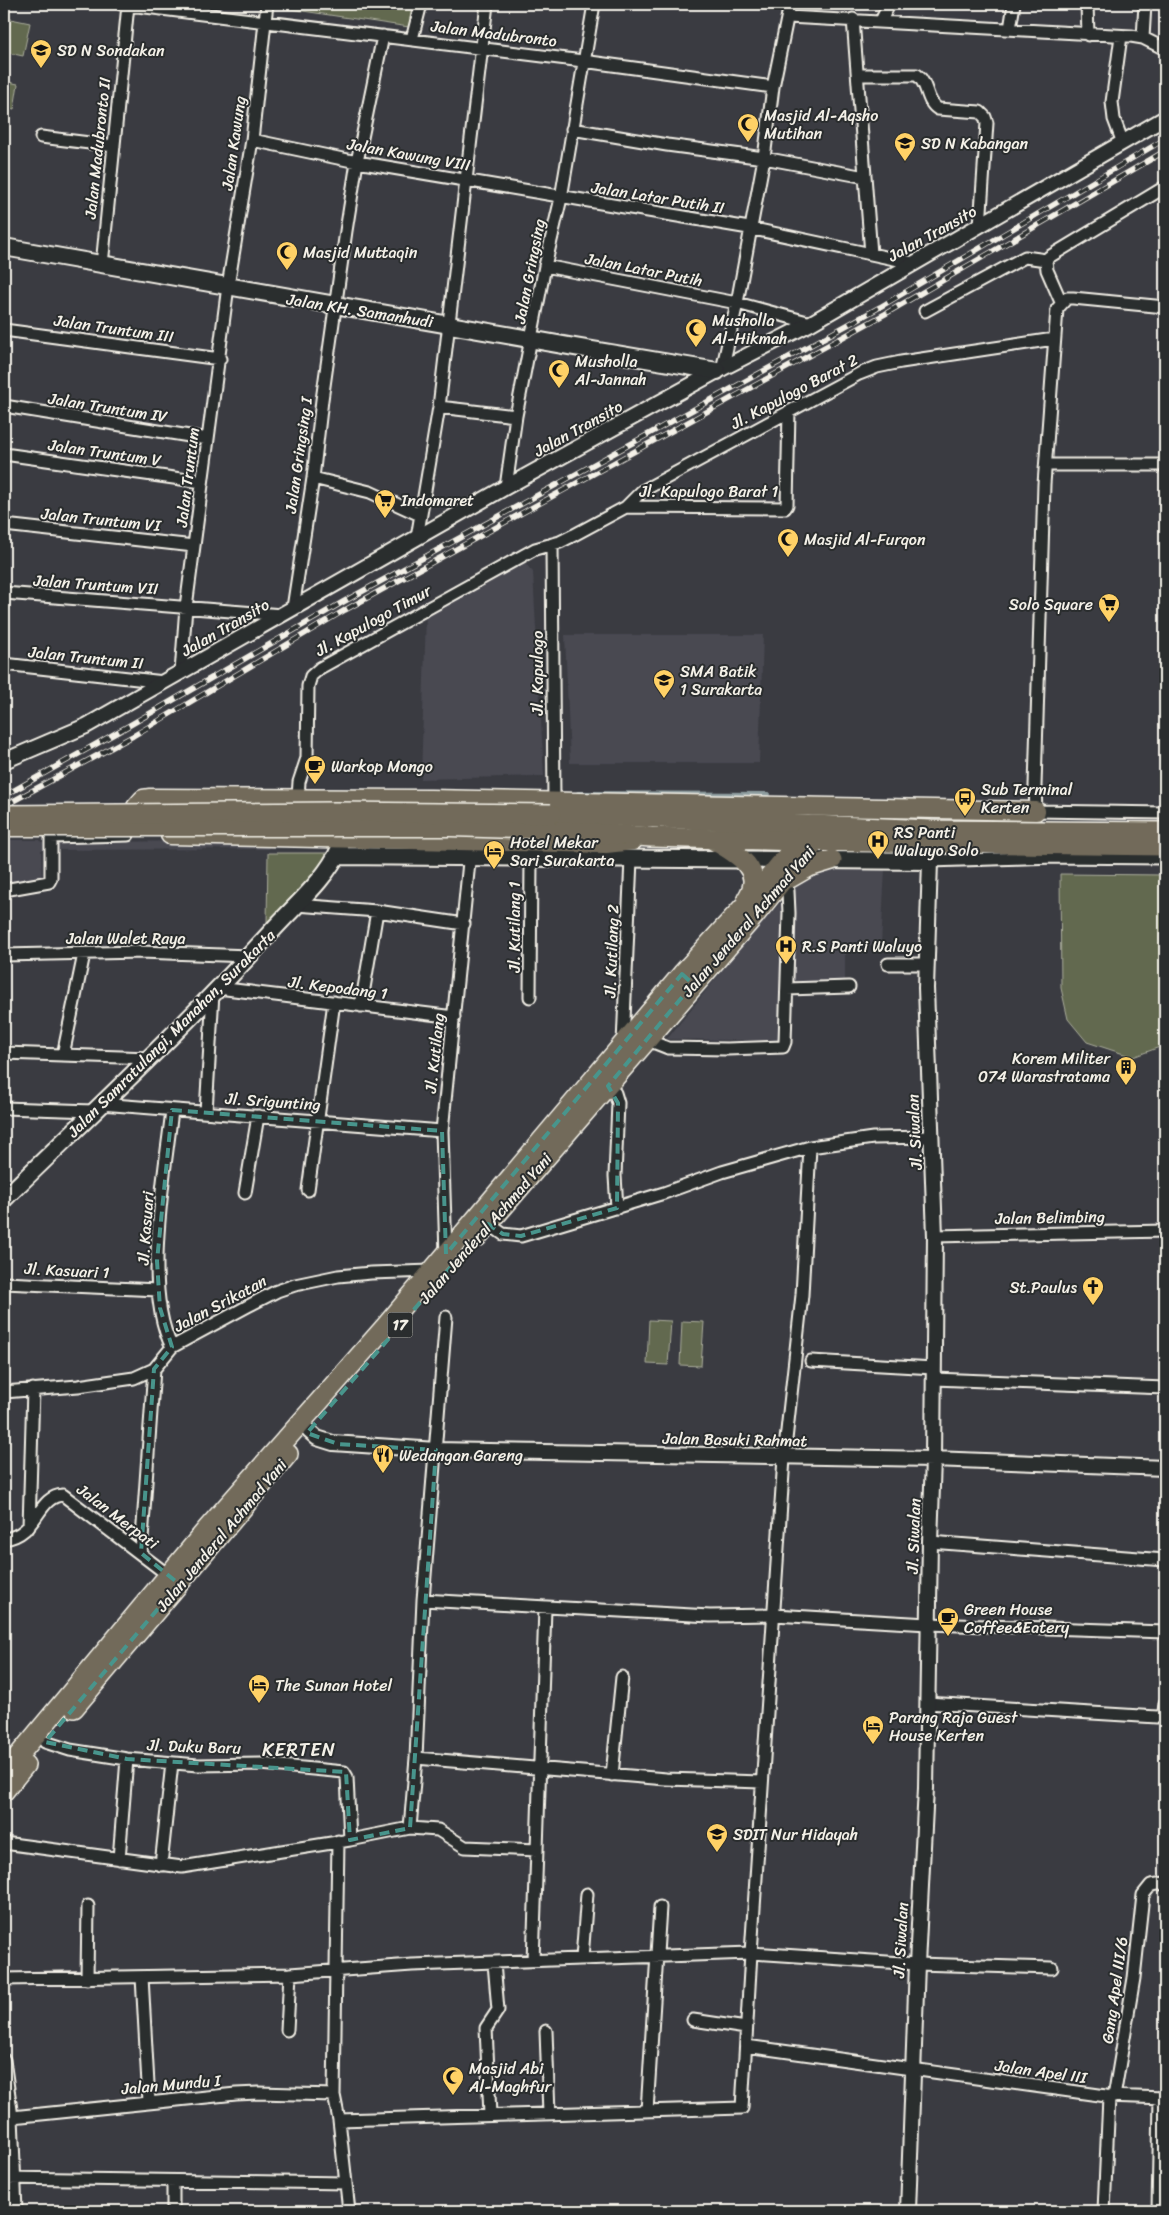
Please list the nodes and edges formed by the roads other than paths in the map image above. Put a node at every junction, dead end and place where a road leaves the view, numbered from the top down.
1 (125, 4) edge
2 (267, 4) edge
3 (420, 4) edge
4 (488, 4) edge
5 (594, 4) edge
6 (790, 4) edge
7 (889, 4) edge
8 (1014, 4) edge
9 (1088, 4) edge
10 (1145, 4) edge
11 (788, 16) junction
12 (853, 19) junction
13 (881, 21) junction
14 (265, 22) junction
15 (1010, 29) junction
16 (1088, 35) junction
17 (383, 36) junction
18 (1121, 36) junction
19 (1143, 38) junction
20 (412, 40) junction
21 (482, 48) junction
22 (1165, 49) edge
23 (583, 60) junction
24 (858, 74) junction
25 (773, 87) junction
26 (1165, 118) edge
27 (572, 129) junction
28 (41, 137) dead end
29 (252, 140) junction
30 (1123, 143) junction
31 (114, 146) junction
32 (764, 158) junction
33 (357, 162) junction
34 (865, 177) junction
35 (467, 180) junction
36 (1165, 187) edge
37 (561, 198) junction
38 (980, 226) junction
39 (750, 228) junction
40 (4, 248) edge
41 (871, 254) junction
42 (1046, 260) junction
43 (912, 263) junction
44 (102, 265) junction
45 (545, 266) junction
46 (228, 286) junction
47 (1061, 302) junction
48 (737, 303) junction
49 (335, 307) junction
50 (1165, 307) edge
51 (925, 311) dead end
52 (811, 323) junction
53 (450, 324) junction
54 (4, 330) edge
55 (532, 339) junction
56 (1054, 339) junction
57 (220, 359) junction
58 (720, 370) junction
59 (4, 406) edge
60 (439, 407) junction
61 (789, 411) junction
62 (516, 416) junction
63 (208, 439) junction
64 (4, 454) edge
65 (1046, 465) junction
66 (1165, 465) edge
67 (313, 478) junction
68 (202, 482) junction
69 (506, 487) junction
70 (626, 507) junction
71 (420, 515) junction
72 (4, 525) edge
73 (416, 538) junction
74 (552, 544) junction
75 (194, 546) junction
76 (4, 593) edge
77 (186, 606) junction
78 (288, 611) junction
79 (4, 664) edge
80 (182, 672) junction
81 (164, 682) junction
82 (4, 761) edge
83 (298, 792) junction
84 (1036, 806) junction
85 (1165, 813) edge
86 (4, 815) edge
87 (552, 815) junction
88 (4, 827) edge
89 (820, 831) junction
90 (1037, 831) junction
91 (1165, 832) edge
92 (151, 835) junction
93 (651, 837) junction
94 (344, 838) junction
95 (710, 838) junction
96 (798, 841) junction
97 (1165, 846) edge
98 (470, 849) junction
99 (930, 852) junction
100 (531, 858) junction
101 (1165, 858) edge
102 (335, 859) junction
103 (631, 859) junction
104 (744, 860) junction
105 (832, 860) joint
106 (785, 873) junction
107 (4, 890) edge
108 (296, 905) junction
109 (377, 911) junction
110 (740, 911) junction
111 (464, 924) junction
112 (84, 954) junction
113 (4, 955) edge
114 (249, 956) junction
115 (888, 964) dead end
116 (926, 964) junction
117 (688, 979) junction
118 (849, 987) dead end
119 (787, 989) junction
120 (215, 991) junction
121 (530, 997) dead end
122 (334, 1002) junction
123 (361, 1006) junction
124 (454, 1017) junction
125 (646, 1040) junction
126 (623, 1044) junction
127 (4, 1053) edge
128 (63, 1055) junction
129 (150, 1058) junction
130 (608, 1086) junction
131 (4, 1108) edge
132 (97, 1108) junction
133 (172, 1110) junction
134 (206, 1112) junction
135 (258, 1116) junction
136 (316, 1120) junction
137 (442, 1131) junction
138 (932, 1137) junction
139 (810, 1146) junction
140 (308, 1190) dead end
141 (246, 1193) dead end
142 (4, 1200) edge
143 (617, 1208) junction
144 (496, 1229) junction
145 (1165, 1231) edge
146 (936, 1236) junction
147 (446, 1254) junction
148 (432, 1271) junction
149 (4, 1283) edge
150 (158, 1290) junction
151 (446, 1317) dead end
152 (172, 1347) junction
153 (811, 1361) dead end
154 (154, 1369) junction
155 (934, 1374) junction
156 (1165, 1388) edge
157 (33, 1389) junction
158 (4, 1392) edge
159 (316, 1434) junction
160 (436, 1450) junction
161 (784, 1458) junction
162 (933, 1459) junction
163 (1165, 1468) edge
164 (257, 1480) junction
165 (29, 1527) junction
166 (4, 1539) edge
167 (930, 1542) junction
168 (141, 1553) junction
169 (1165, 1560) edge
170 (168, 1575) junction
171 (423, 1600) junction
172 (545, 1608) junction
173 (774, 1615) junction
174 (928, 1624) junction
175 (1165, 1632) edge
176 (622, 1677) dead end
177 (1165, 1703) edge
178 (927, 1704) junction
179 (56, 1746) junction
180 (416, 1758) junction
181 (127, 1759) junction
182 (172, 1763) junction
183 (540, 1769) junction
184 (4, 1773) edge
185 (612, 1775) junction
186 (762, 1782) junction
187 (4, 1791) edge
188 (410, 1828) junction
189 (350, 1840) junction
190 (338, 1841) junction
191 (4, 1843) edge
192 (537, 1850) junction
193 (119, 1859) junction
194 (160, 1866) junction
195 (1165, 1882) edge
196 (587, 1894) dead end
197 (88, 1906) dead end
198 (660, 1907) dead end
199 (750, 1953) junction
200 (656, 1956) junction
201 (582, 1958) junction
202 (533, 1960) junction
203 (494, 1963) junction
204 (916, 1964) junction
205 (1052, 1968) dead end
206 (337, 1972) junction
207 (290, 1974) junction
208 (142, 1977) junction
209 (87, 1978) junction
210 (4, 1979) edge
211 (693, 2020) dead end
212 (746, 2028) junction
213 (287, 2030) dead end
214 (546, 2031) dead end
215 (746, 2046) junction
216 (4, 2060) edge
217 (912, 2071) junction
218 (6, 2086) edge
219 (334, 2095) junction
220 (1112, 2097) junction
221 (1163, 2098) edge
222 (150, 2102) junction
223 (646, 2111) junction
224 (549, 2114) junction
225 (490, 2115) junction
226 (12, 2117) junction
227 (339, 2120) junction
228 (4, 2178) edge
229 (16, 2179) junction
230 (173, 2181) junction
231 (346, 2183) junction
232 (16, 2211) edge
233 (173, 2211) edge
234 (349, 2211) edge
235 (908, 2211) edge
236 (1104, 2211) edge
237 (1158, 2211) edge

1 - 14 street, Jalan Madubronto
1 - 31 street, Jalan Madubronto II
2 - 14 street, Jalan Kawung
3 - 20 street
4 - 21 street
5 - 23 street, Jalan Gringsing
6 - 11 street
7 - 13 street
8 - 15 street
9 - 16 street
10 - 19 street
11 - 12 street
11 - 25 street
12 - 13 street
12 - 24 street
13 - 15 street
14 - 17 street, Jalan Madubronto
14 - 29 street, Jalan Kawung
15 - 16 street
16 - 18 street
17 - 20 street, Jalan Madubronto
17 - 33 street, Jalan Gringsing I
18 - 19 street
18 - 30 street
19 - 22 street
20 - 21 street, Jalan Madubronto
21 - 23 street, Jalan Madubronto
21 - 35 street
23 - 25 street, Jalan Madubronto
23 - 27 street, Jalan Gringsing
24 - 34 street
24 - 38 street
25 - 32 street
26 - 30 street, Jalan Transito
27 - 32 street
27 - 37 street, Jalan Gringsing
28 - 31 street
29 - 33 street, Jalan Kawung VIII
29 - 46 street, Jalan Kawung
30 - 38 street, Jalan Transito
31 - 44 street, Jalan Madubronto II
32 - 34 street
32 - 39 street
33 - 35 street, Jalan Kawung VIII
33 - 49 street, Jalan Gringsing I
34 - 41 street
35 - 37 street, Jalan Kawung VIII
35 - 53 street
36 - 42 street
37 - 39 street, Jalan Latar Putih II
37 - 45 street, Jalan Gringsing
38 - 43 street, Jalan Transito
39 - 41 street, Jalan Latar Putih II
39 - 48 street
40 - 44 main road, Jalan KH. Samanhudi
41 - 43 street, Jalan Latar Putih II
42 - 47 street
42 - 51 street
43 - 52 street, Jalan Transito
44 - 46 main road, Jalan KH. Samanhudi
45 - 48 street, Jalan Latar Putih
45 - 55 street, Jalan Gringsing
46 - 49 main road, Jalan KH. Samanhudi
46 - 57 street, Jalan Truntum
47 - 50 street
47 - 56 street
48 - 52 street, Jalan Latar Putih
48 - 58 street
49 - 53 main road, Jalan KH. Samanhudi
49 - 67 street, Jalan Gringsing I
52 - 58 street, Jalan Transito
53 - 55 main road, Jalan KH. Samanhudi
53 - 60 street
54 - 57 street, Jalan Truntum III
55 - 58 main road, Jalan KH. Samanhudi
55 - 62 street, Jalan Gringsing
56 - 61 street, Jl. Kapulogo Barat 2
56 - 65 street
57 - 63 street, Jalan Truntum
58 - 69 street, Jalan Transito
59 - 63 street, Jalan Truntum IV
60 - 62 street
60 - 71 street
61 - 70 street, Jl. Kapulogo Barat 2
61 - 70 street, Jl. Kapulogo Barat 1
62 - 69 street, Jalan Gringsing
63 - 68 street, Jalan Truntum
64 - 68 street, Jalan Truntum V
65 - 66 street
65 - 84 street
67 - 71 street
67 - 78 street, Jalan Gringsing I
68 - 75 street, Jalan Truntum
69 - 73 street, Jalan Transito
70 - 74 street, Jl. Kapulogo Timur
71 - 73 street
72 - 75 street, Jalan Truntum VI
73 - 78 street, Jalan Transito
74 - 83 street, Jl. Kapulogo Timur
74 - 87 street, Jl. Kapulogo
75 - 77 street, Jalan Truntum
76 - 77 street, Jalan Truntum VII
77 - 78 street, Jalan Truntum VII
77 - 80 street, Jalan Truntum
78 - 80 street, Jalan Transito
79 - 81 street, Jalan Truntum II
80 - 81 street, Jalan Transito
81 - 82 street, Jalan Transito
83 - 87 main road
83 - 92 main road
84 - 85 street
84 - 87 main road
84 - 90 main road
86 - 87 highway, bridge
87 - 88 main road, bridge
87 - 89 main road
87 - 93 highway
89 - 90 highway
89 - 96 highway, 17
89 - 99 highway
89 - 106 highway, Jalan Jenderal Achmad Yani / 17
90 - 91 highway
92 - 94 main road
92 - 107 street
93 - 95 highway
93 - 98 main road
94 - 98 main road
94 - 102 main road, Jalan Samratulangi, Manahan, Surakarta
95 - 96 highway
95 - 104 highway
96 - 106 highway, 17
97 - 99 highway
98 - 100 main road
98 - 102 main road
98 - 111 street, Jl. Kutilang
99 - 101 street
99 - 105 main road
99 - 116 street, Jl. Siwalan
100 - 103 main road
100 - 121 street, Jl. Kutilang 1
102 - 108 main road, Jalan Samratulangi, Manahan, Surakarta
103 - 104 main road
103 - 126 street, Jl. Kutilang 2
104 - 106 main road
104 - 110 highway
105 - 106 highway
106 - 110 highway, Jalan Jenderal Achmad Yani / 17
106 - 117 highway, Jalan Jenderal Achmad Yani / 17
106 - 119 street
108 - 109 street
108 - 114 main road, Jalan Samratulangi, Manahan, Surakarta
109 - 111 street
109 - 123 street
110 - 117 highway, Jalan Jenderal Achmad Yani / 17
111 - 124 street, Jl. Kutilang
112 - 113 street, Jalan Walet Raya
112 - 114 street, Jalan Walet Raya
112 - 128 street
114 - 120 main road, Jalan Samratulangi, Manahan, Surakarta
115 - 116 street
116 - 138 street, Jl. Siwalan
117 - 125 highway, Jalan Jenderal Achmad Yani / 17
117 - 126 highway, Jalan Jenderal Achmad Yani / 17
118 - 119 street
119 - 125 street
120 - 122 street, Jl. Kepodang 1
120 - 129 main road, Jalan Samratulangi, Manahan, Surakarta
120 - 134 street
122 - 123 street, Jl. Kepodang 1
122 - 136 street
123 - 124 street, Jl. Kepodang 1
124 - 137 street, Jl. Kutilang
125 - 130 highway, Jalan Jenderal Achmad Yani / 17
126 - 147 highway, Jalan Jenderal Achmad Yani / 17
127 - 128 street
128 - 129 street
129 - 132 main road, Jalan Samratulangi, Manahan, Surakarta
130 - 143 street
130 - 144 highway, Jalan Jenderal Achmad Yani / 17
131 - 132 street, Jl. Srigunting
132 - 133 street, Jl. Srigunting
132 - 142 main road, Jalan Samratulangi, Manahan, Surakarta
133 - 134 street, Jl. Srigunting
133 - 150 street, Jl. Kasuari
134 - 135 street, Jl. Srigunting
135 - 136 street, Jl. Srigunting
135 - 141 street
136 - 137 street, Jl. Srigunting
136 - 140 street
137 - 147 street, Jl. Kutilang
138 - 139 street
138 - 146 street, Jl. Siwalan
139 - 143 street
139 - 161 street
143 - 144 street
144 - 159 highway, Jalan Jenderal Achmad Yani / 17
145 - 146 street, Jalan Belimbing
146 - 155 street, Jl. Siwalan
147 - 148 highway, Jalan Jenderal Achmad Yani / 17
148 - 152 street, Jalan Srikatan
148 - 159 highway, Jalan Jenderal Achmad Yani / 17
149 - 150 street, Jl. Kasuari 1
150 - 152 street, Jl. Kasuari
151 - 160 street
152 - 154 street, Jalan Srikatan
153 - 155 street
154 - 157 street, Jalan Srikatan
154 - 168 street
155 - 156 street
155 - 162 street, Jl. Siwalan
157 - 158 street, Jalan Srikatan
157 - 165 street
159 - 160 street, Jalan Basuki Rahmat
159 - 164 highway, Jalan Jenderal Achmad Yani / 17
160 - 161 street, Jalan Basuki Rahmat
160 - 171 street
161 - 162 street, Jalan Basuki Rahmat
161 - 173 street
162 - 163 street, Jalan Basuki Rahmat
162 - 167 street, Jl. Siwalan
164 - 170 highway, Jalan Jenderal Achmad Yani / 17
164 - 179 highway, Jalan Jenderal Achmad Yani / 17
165 - 166 street, Jalan Merpati
165 - 168 street, Jalan Merpati
167 - 169 street
167 - 174 street, Jl. Siwalan
168 - 170 street, Jalan Merpati
170 - 184 highway, Jalan Jenderal Achmad Yani / 17
171 - 172 street
171 - 180 street
172 - 173 street
172 - 183 street
173 - 174 street
173 - 186 street
174 - 175 street
174 - 178 street, Jl. Siwalan
176 - 185 street
177 - 178 street
178 - 204 street, Jl. Siwalan
179 - 181 street, Jl. Duku Baru
179 - 187 highway, Jalan Jenderal Achmad Yani / 17
180 - 183 street
180 - 188 street
181 - 182 street, Jl. Duku Baru
181 - 193 street
182 - 189 street, Jl. Duku Baru
182 - 194 street
183 - 185 street
183 - 192 street
185 - 186 street
186 - 199 street
188 - 189 street
188 - 192 street
189 - 190 street
190 - 194 street
190 - 206 street
191 - 193 street
192 - 202 street
193 - 194 street
195 - 220 street, Gang Apel III/6
196 - 201 street
197 - 209 street
198 - 200 street
199 - 200 street
199 - 204 street
199 - 212 street
200 - 201 street
200 - 223 street
201 - 202 street
202 - 203 street
203 - 206 street
203 - 225 street
204 - 205 street
204 - 217 street, Jl. Siwalan
206 - 207 street
206 - 219 street
207 - 208 street
207 - 213 street
208 - 209 street
208 - 222 street
209 - 210 street
211 - 212 street
212 - 215 street
214 - 224 street
215 - 217 street, Jalan Apel III
215 - 223 street
216 - 218 street
217 - 220 street, Jalan Apel III
217 - 235 street, Jl. Siwalan
218 - 226 street
219 - 222 street, Jalan Mundu I
219 - 227 street
220 - 221 street, Jalan Apel III
220 - 236 street, Gang Apel III/6
221 - 237 street
222 - 226 street, Jalan Mundu I
223 - 224 street
224 - 225 street
225 - 227 street
226 - 229 street
227 - 231 street
228 - 229 street
229 - 230 street
229 - 232 street
230 - 231 street
230 - 233 street
231 - 234 street

